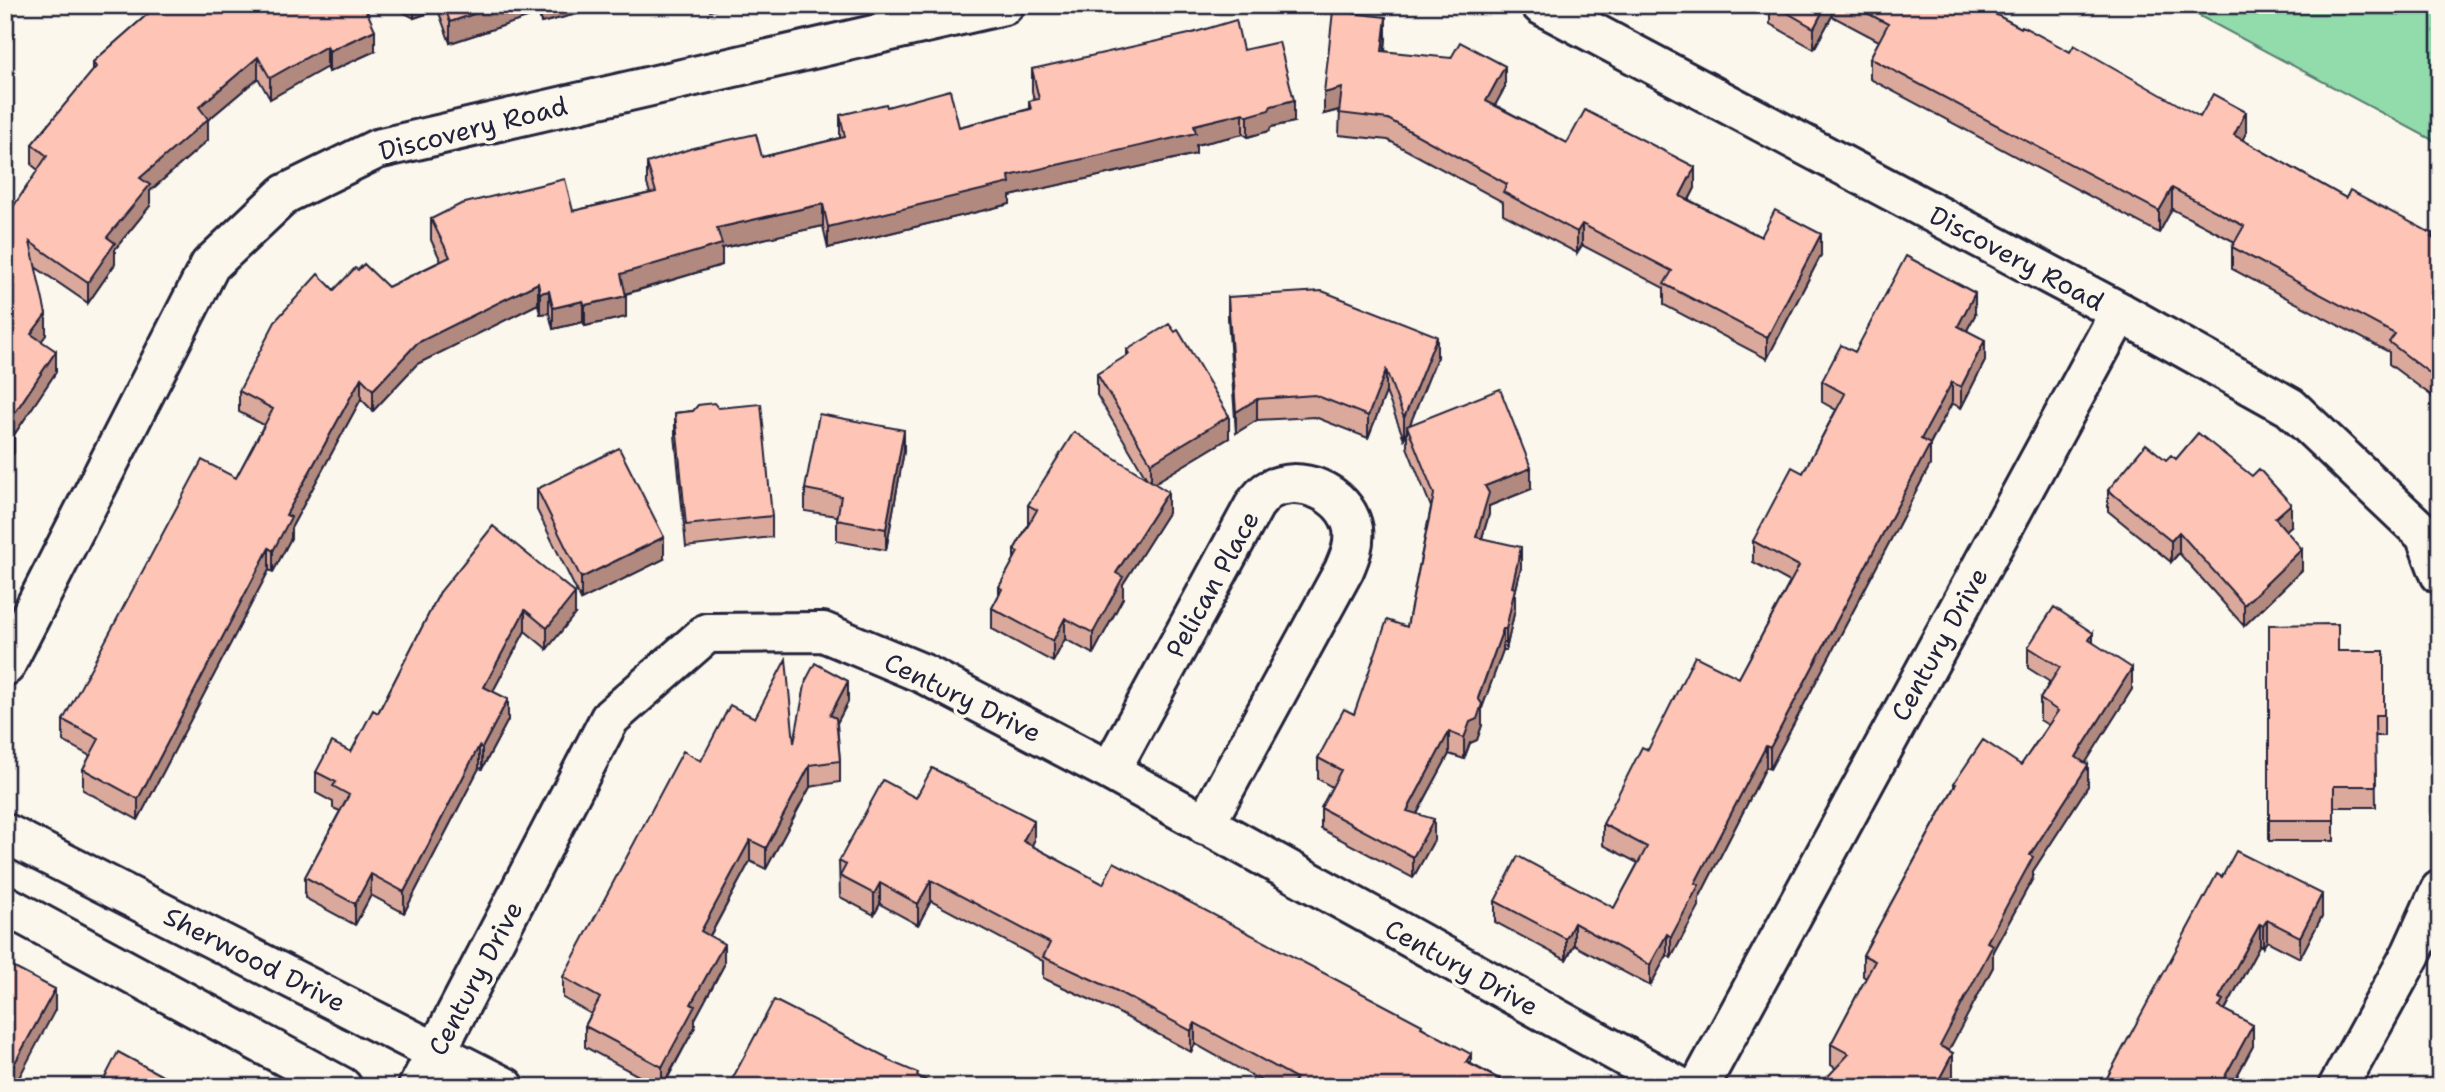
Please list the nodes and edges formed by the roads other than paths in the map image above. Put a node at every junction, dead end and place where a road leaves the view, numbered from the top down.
1 (1004, 5) edge
2 (1541, 5) edge
3 (907, 15) edge
4 (2120, 312) junction
5 (2440, 574) edge
6 (5, 666) edge
7 (1110, 771) junction
8 (1205, 825) junction
9 (5, 832) edge
10 (2440, 890) edge
11 (5, 905) edge
12 (2426, 958) edge
13 (437, 1051) junction
14 (342, 1087) edge
15 (418, 1087) edge
16 (505, 1087) edge
17 (1680, 1087) edge
18 (1699, 1087) edge
19 (2338, 1087) edge

1 - 3 street, Discovery Road
2 - 4 street, Discovery Road
3 - 6 street, Discovery Road
4 - 5 street, Discovery Road
4 - 18 street, Century Drive
7 - 8 street, Century Drive
7 - 8 street, Pelican Place
7 - 13 street, Century Drive
8 - 17 street, Century Drive
9 - 13 street, Sherwood Drive
10 - 12 street
11 - 14 street
12 - 19 street
13 - 15 street, Century Drive
13 - 16 street, Sherwood Drive

